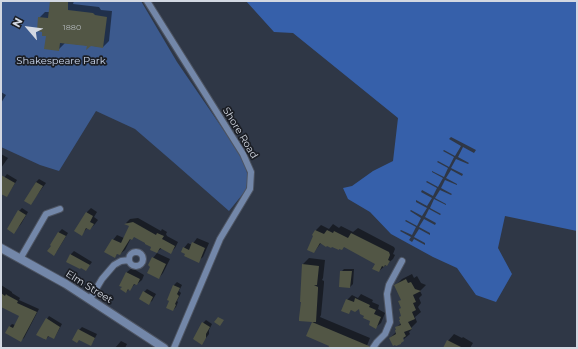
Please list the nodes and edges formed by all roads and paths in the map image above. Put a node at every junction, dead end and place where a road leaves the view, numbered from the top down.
1 (147, 1) edge
2 (60, 209) dead end
3 (1, 248) edge
4 (20, 259) junction
5 (129, 260) dead end
6 (402, 261) dead end
7 (90, 299) junction
8 (164, 348) edge
9 (174, 348) edge
10 (374, 348) edge

1 - 9 street, Shore Road
2 - 4 street
3 - 4 street, Elm Street
4 - 7 street, Elm Street
5 - 7 street
6 - 10 street
7 - 8 street, Elm Street

